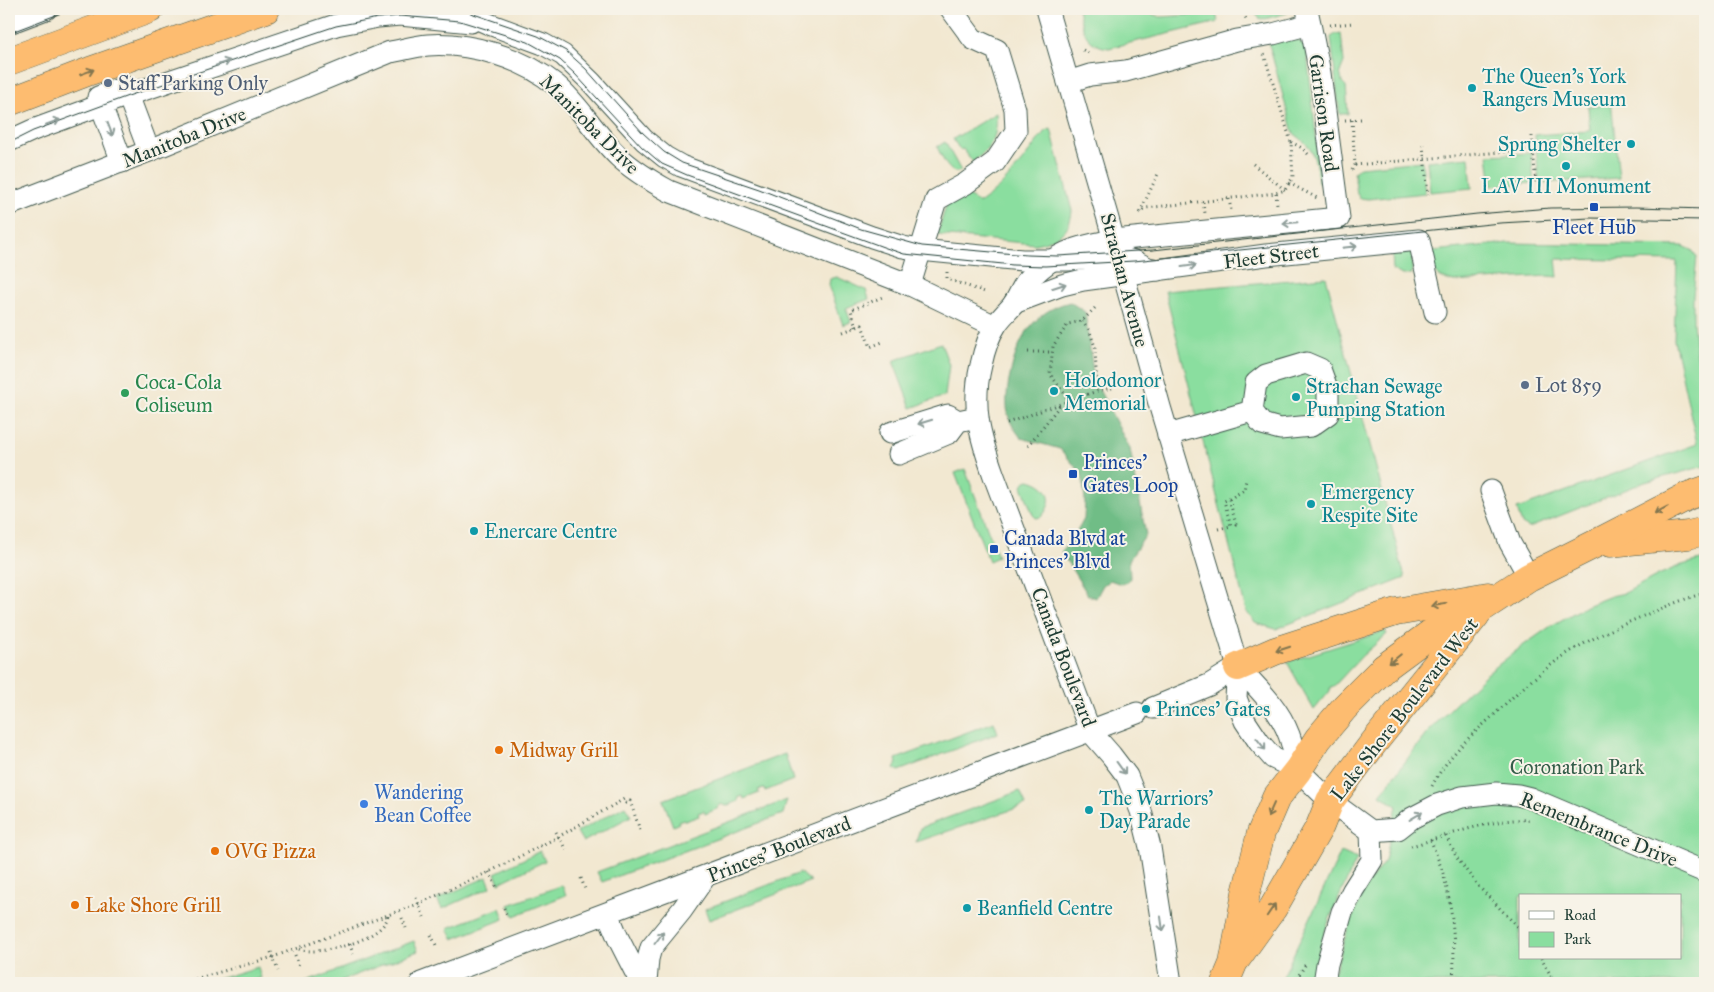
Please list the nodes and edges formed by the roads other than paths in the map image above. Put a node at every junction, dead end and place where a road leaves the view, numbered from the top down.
1 (46, 9) edge
2 (150, 9) edge
3 (266, 9) edge
4 (455, 9) edge
5 (951, 9) edge
6 (1047, 9) edge
7 (492, 16) edge
8 (1308, 16) edge
9 (9, 23) edge
10 (482, 51) junction
11 (9, 61) edge
12 (1068, 82) junction
13 (128, 95) junction
14 (9, 102) edge
15 (101, 105) junction
16 (9, 141) edge
17 (149, 151) junction
18 (122, 162) junction
19 (9, 204) edge
20 (1339, 218) joint
21 (920, 250) junction
22 (1118, 257) junction
23 (1052, 260) junction
24 (910, 285) junction
25 (1014, 303) junction
26 (1435, 312) dead end
27 (995, 326) junction
28 (1252, 411) dead end
29 (968, 419) junction
30 (890, 433) dead end
31 (1168, 435) junction
32 (899, 454) dead end
33 (1705, 490) edge
34 (1491, 491) dead end
35 (1705, 531) edge
36 (1593, 545) junction
37 (1529, 577) junction
38 (1493, 601) junction
39 (1238, 666) junction
40 (1090, 731) junction
41 (1298, 770) junction
42 (1330, 801) junction
43 (1371, 831) junction
44 (1705, 872) edge
45 (705, 876) junction
46 (608, 914) junction
47 (1229, 974) edge
48 (420, 983) edge
49 (641, 983) edge
50 (646, 983) edge
51 (1170, 983) edge
52 (1324, 983) edge

1 - 9 street
2 - 11 highway
14 -> 3 highway
4 - 7 street
5 - 21 street
6 - 12 street, Strachan Avenue
7 - 10 street
13 -> 7 street
7 - 21 street
8 - 12 street
8 - 20 street, Garrison Road
10 - 17 street, Manitoba Drive
10 - 24 street, Manitoba Drive
12 - 22 street, Strachan Avenue
13 - 15 street
13 - 17 street
16 -> 15 street
15 -> 18 street
17 - 18 street, Manitoba Drive
18 - 19 street, Manitoba Drive
20 -> 22 street, Fleet Street
21 - 23 street
21 - 24 street
22 - 23 street
25 -> 22 street
22 -> 26 street, Fleet Street
22 - 31 street, Strachan Avenue
23 - 25 street
24 - 27 street, Manitoba Drive
25 - 27 street
27 - 29 street, Canada Boulevard
28 - 31 street
29 -> 30 street
29 - 32 street
29 - 40 street, Canada Boulevard
31 - 39 street, Strachan Avenue
33 -> 36 highway, Lake Shore Boulevard West
34 - 37 street
35 - 36 highway, Lake Shore Boulevard West
36 - 37 highway, Lake Shore Boulevard West
37 - 38 highway, Lake Shore Boulevard West
38 -> 39 highway
38 -> 41 highway, Lake Shore Boulevard West
38 - 42 highway, Lake Shore Boulevard West
39 - 40 street, Princes' Boulevard
39 - 41 street, Strachan Avenue
39 -> 41 street, Strachan Avenue
40 - 45 street, Princes' Boulevard
40 -> 51 street, Canada Boulevard
41 - 42 street, Strachan Avenue
41 -> 47 highway, Lake Shore Boulevard West
42 - 43 street
47 -> 42 highway, Lake Shore Boulevard West
43 -> 44 street, Remembrance Drive
43 - 52 street
45 - 46 street, Princes' Boulevard
50 -> 45 street
46 - 48 street, Princes' Boulevard
46 - 49 street

